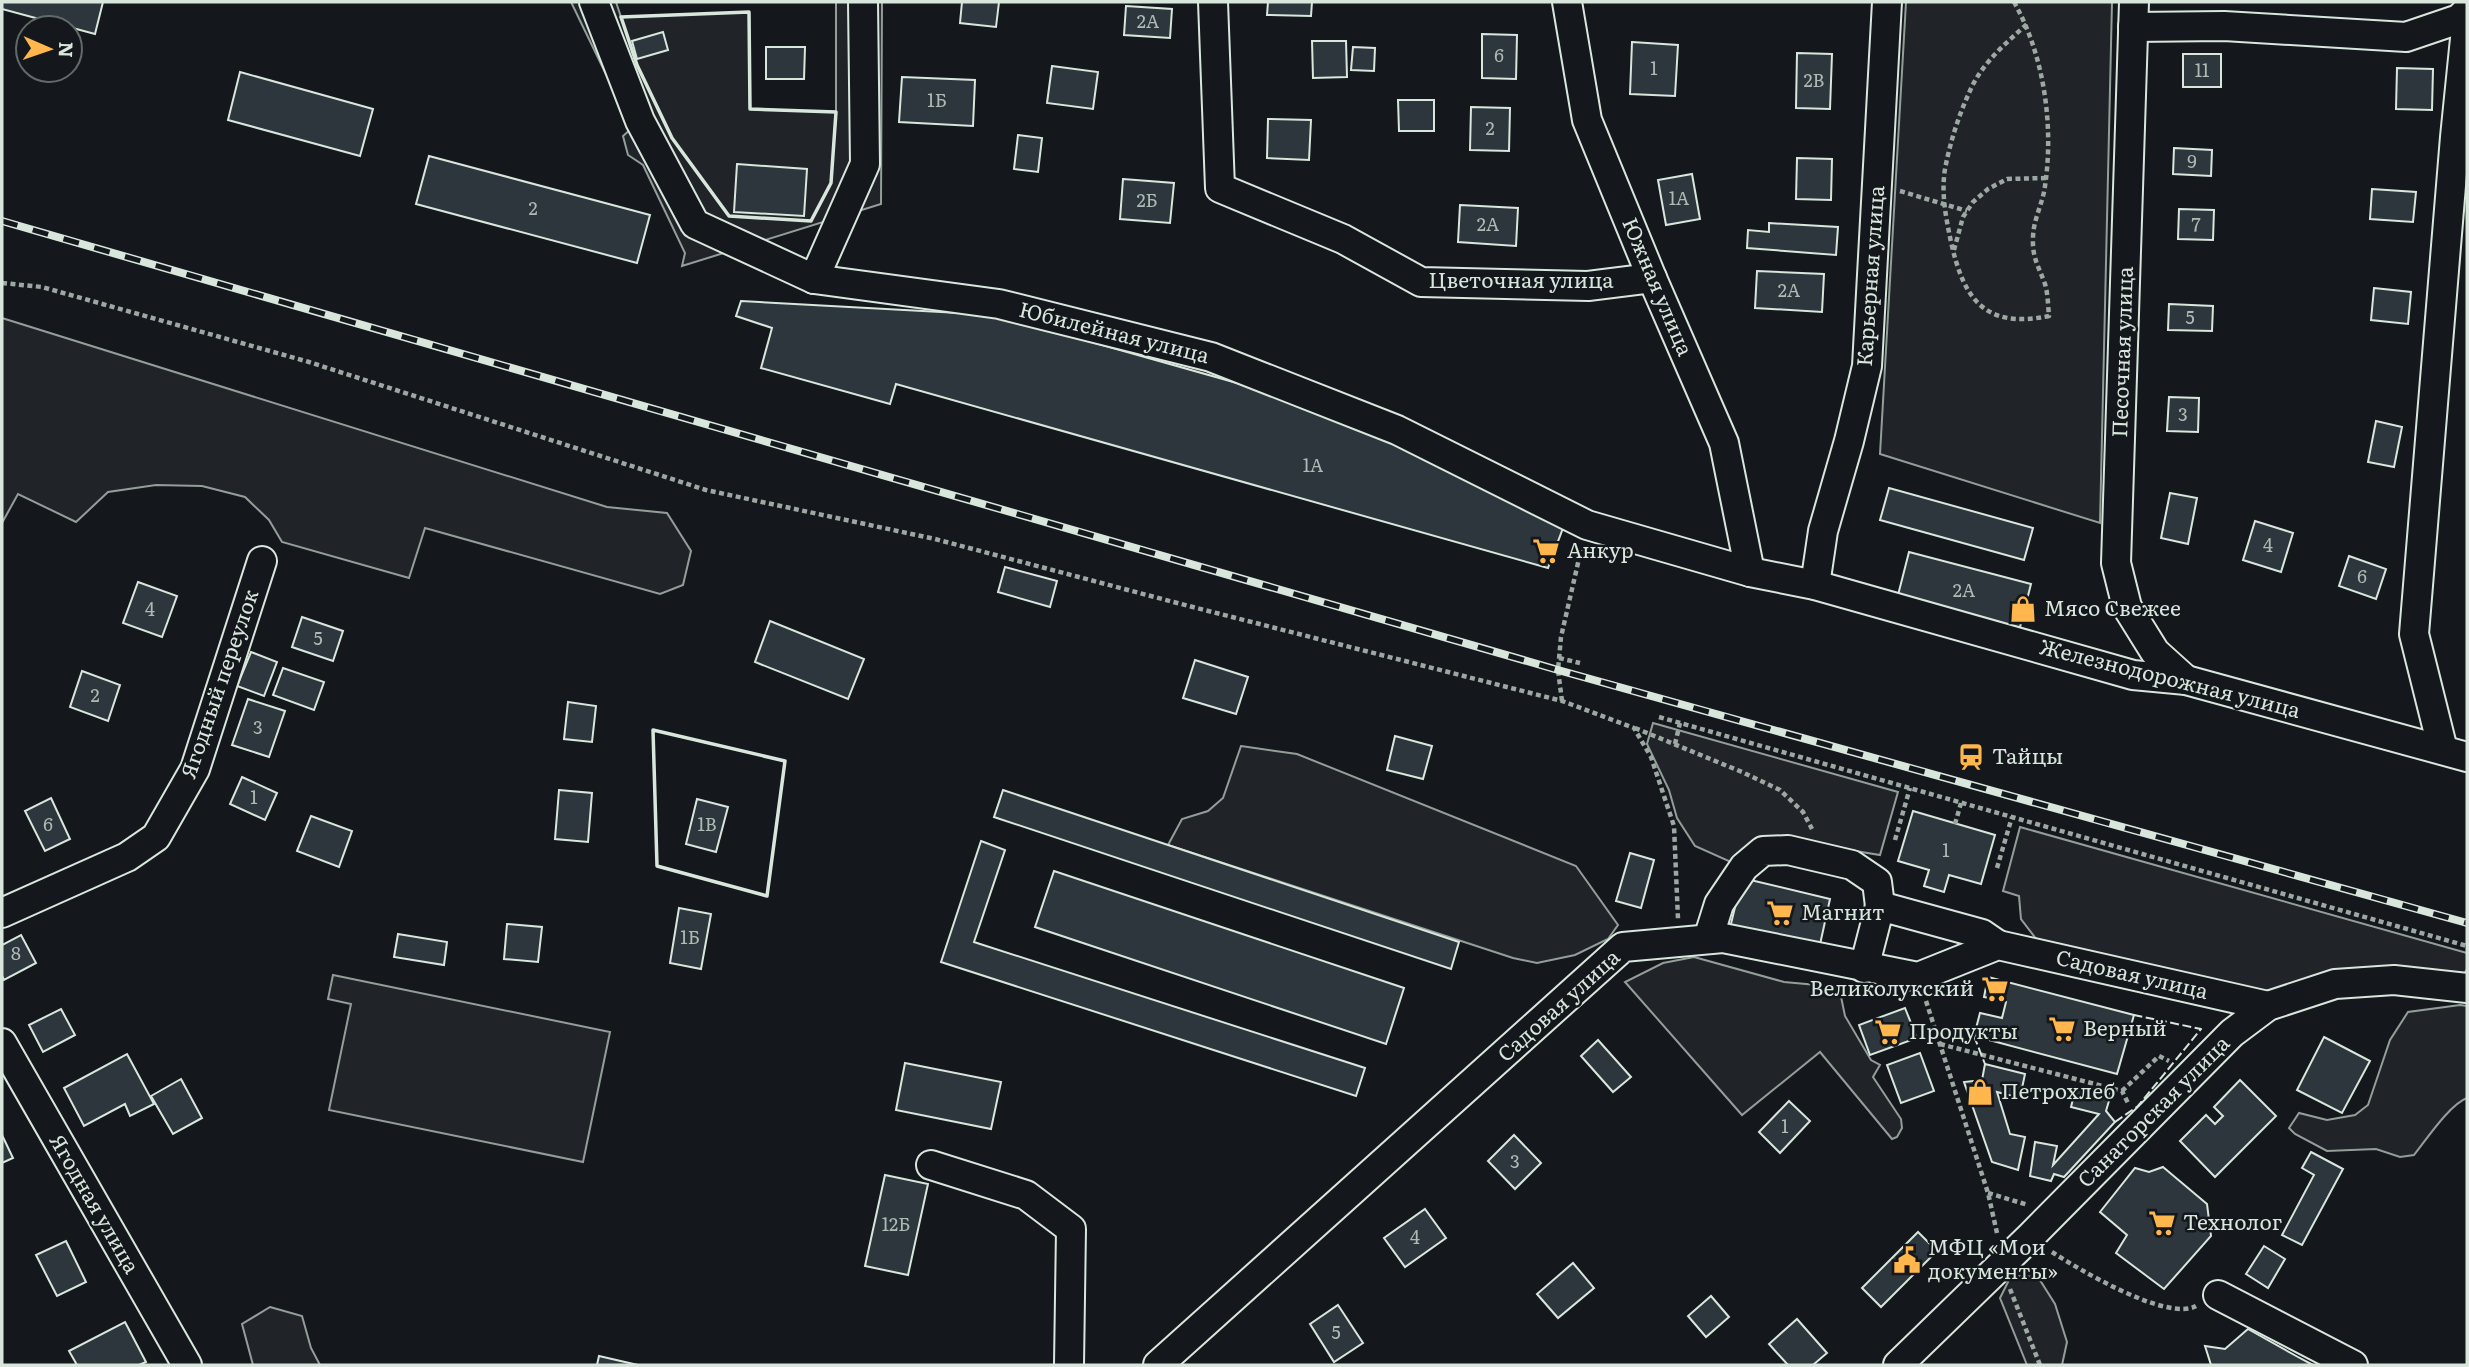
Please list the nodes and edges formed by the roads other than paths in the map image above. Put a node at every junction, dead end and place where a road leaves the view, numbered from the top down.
1 (594, 2) edge
2 (863, 2) edge
3 (1213, 2) edge
4 (1567, 2) edge
5 (1886, 2) edge
6 (2467, 11) edge
7 (2133, 14) edge
8 (2467, 19) edge
9 (1652, 278) junction
10 (814, 279) junction
11 (262, 561) dead end
12 (1750, 572) junction
13 (1815, 585) junction
14 (2186, 680) junction
15 (2455, 754) edge
16 (1880, 906) junction
17 (2, 913) edge
18 (1708, 939) junction
19 (1998, 945) junction
20 (1864, 968) junction
21 (2467, 988) edge
22 (2268, 1006) junction
23 (2, 1043) edge
24 (931, 1165) dead end
25 (2218, 1295) road end
26 (187, 1365) edge
27 (1069, 1365) edge
28 (1158, 1365) edge
29 (1898, 1365) edge
30 (2353, 1365) edge

1 - 10 street, Юбилейная улица
2 - 10 street
3 - 9 street, Цветочная улица
4 - 9 street, Южная улица
5 - 13 street, Карьерная улица
6 - 7 street
7 - 14 street, Песочная улица
8 - 15 street
9 - 12 street, Южная улица
10 - 12 street, Юбилейная улица
11 - 17 street, Ягодный переулок
12 - 13 street, Железнодорожная улица
13 - 14 street, Железнодорожная улица
14 - 15 street, Железнодорожная улица
16 - 18 street
16 - 19 street, Садовая улица
16 - 20 street
18 - 20 street, Садовая улица
18 - 28 street, Садовая улица
19 - 20 street, Садовая улица
19 - 22 street, Садовая улица
21 - 22 street, Санаторская улица
22 - 29 street, Санаторская улица
23 - 26 street, Ягодная улица
24 - 27 street
25 - 30 street

